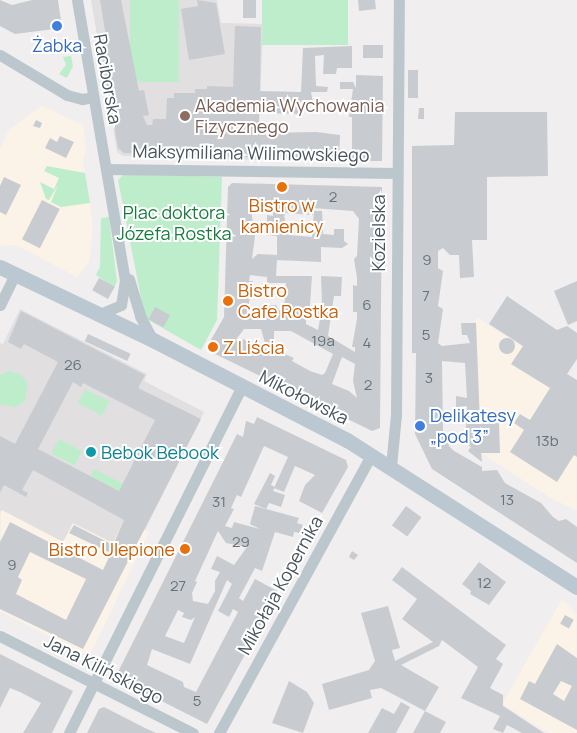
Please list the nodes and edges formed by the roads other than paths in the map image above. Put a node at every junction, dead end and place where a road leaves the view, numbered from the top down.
1 (76, 0) edge
2 (399, 0) edge
3 (0, 55) edge
4 (93, 97) junction
5 (106, 169) junction
6 (395, 174) junction
7 (122, 253) junction
8 (0, 266) edge
9 (15, 274) junction
10 (0, 305) edge
11 (100, 314) junction
12 (153, 340) junction
13 (242, 386) junction
14 (372, 454) junction
15 (391, 466) junction
16 (577, 587) edge
17 (0, 636) edge
18 (94, 683) junction
19 (70, 733) edge
20 (193, 733) edge
21 (219, 733) edge

1 - 4 street, Raciborska
2 - 6 street, Kozielska
3 - 4 street
4 - 5 street, Raciborska
5 - 6 street, Maksymiliana Wilimowskiego
5 - 7 street, Raciborska
6 - 15 street, Kozielska
7 - 11 street, Raciborska
7 - 12 street, Raciborska
8 - 9 main road, Mikołowska
9 - 10 street
9 - 11 main road, Mikołowska
11 - 12 main road, Mikołowska
12 - 13 main road, Mikołowska
13 - 14 main road, Mikołowska
13 - 18 street
14 - 15 main road, Mikołowska
14 - 21 street, Mikołaja Kopernika
15 - 16 main road, Mikołowska
17 - 18 street, Jana Kilińskiego
18 - 19 street
18 - 20 street, Jana Kilińskiego

